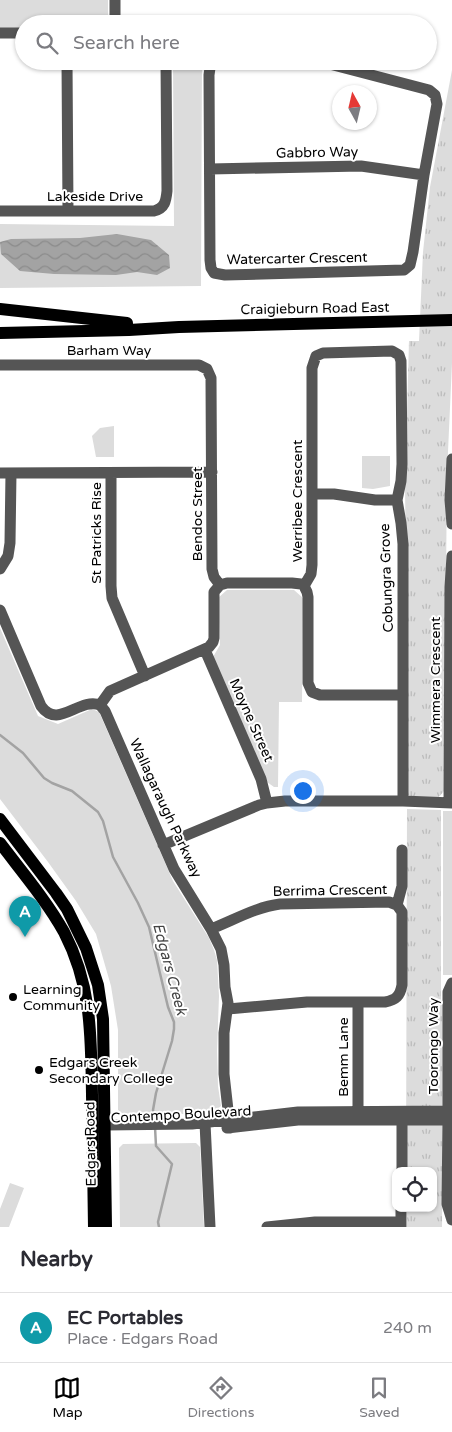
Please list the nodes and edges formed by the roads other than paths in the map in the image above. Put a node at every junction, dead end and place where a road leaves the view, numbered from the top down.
1 (114, 0) edge
2 (115, 15) edge
3 (0, 33) edge
4 (15, 33) edge
5 (67, 70) edge
6 (166, 70) edge
7 (210, 70) edge
8 (352, 70) edge
9 (210, 169) junction
10 (424, 175) junction
11 (0, 211) edge
12 (68, 211) junction
13 (0, 309) edge
14 (452, 320) edge
15 (179, 327) junction
16 (0, 333) edge
17 (399, 355) joint
18 (0, 365) edge
19 (212, 378) joint
20 (452, 459) edge
21 (212, 472) junction
22 (5, 473) edge
23 (112, 473) junction
24 (312, 494) junction
25 (397, 500) junction
26 (452, 524) edge
27 (452, 556) edge
28 (0, 569) edge
29 (220, 585) junction
30 (304, 586) junction
31 (0, 610) edge
32 (205, 650) junction
33 (145, 676) junction
34 (403, 696) junction
35 (100, 705) junction
36 (403, 801) junction
37 (267, 803) junction
38 (450, 803) edge
39 (0, 819) edge
40 (0, 843) edge
41 (163, 846) junction
42 (402, 850) dead end
43 (397, 905) junction
44 (211, 929) junction
45 (452, 983) edge
46 (358, 1002) junction
47 (228, 1009) junction
48 (358, 1111) junction
49 (402, 1115) junction
50 (450, 1115) edge
51 (230, 1124) junction
52 (205, 1126) junction
53 (101, 1129) junction
54 (402, 1167) edge
55 (452, 1220) edge
56 (401, 1224) edge
57 (94, 1227) edge
58 (106, 1227) edge
59 (210, 1227) edge
60 (267, 1227) edge

1 - 2 street
3 - 4 street
5 - 12 street
6 - 12 street, Lakeside Drive
7 - 9 street, Watercarter Crescent
8 - 10 street, Watercarter Crescent
9 - 10 street, Gabbro Way
9 - 10 street, Watercarter Crescent
11 - 12 street, Lakeside Drive
13 - 15 main road, Craigieburn Road East
14 - 15 main road, Craigieburn Road East
15 - 16 main road, Craigieburn Road East
17 - 24 street, Werribee Crescent
17 - 25 street, Cobungra Grove
18 - 19 street, Barham Way
19 - 21 street, Bendoc Street
20 - 26 street
21 - 23 street
21 - 29 street, Bendoc Street
22 - 23 street
22 - 28 street
23 - 33 street, St Patricks Rise
24 - 25 street
24 - 30 street, Werribee Crescent
25 - 34 street, Cobungra Grove
27 - 38 street, Wimmera Crescent
29 - 30 street
29 - 32 street
30 - 34 street, Werribee Crescent
31 - 35 street
32 - 33 street
32 - 37 street, Moyne Street
33 - 35 street
34 - 36 street, Cobungra Grove
35 - 41 street, Wallagaraugh Parkway
36 - 37 street
36 - 38 street
37 - 41 street
39 - 53 main road, Edgars Road
40 - 53 main road, Edgars Road
41 - 44 street, Wallagaraugh Parkway
42 - 43 street
43 - 44 street, Berrima Crescent
43 - 46 street, Berrima Crescent
44 - 47 street, Wallagaraugh Parkway
45 - 50 street, Toorongo Way
46 - 47 street, Berrima Crescent
46 - 48 street, Bemm Lane
47 - 51 street, Wallagaraugh Parkway
48 - 49 street, Contempo Boulevard
48 - 51 street, Contempo Boulevard
49 - 50 street, Contempo Boulevard
49 - 51 street, Contempo Boulevard
49 - 54 street
50 - 55 street, Toorongo Way
51 - 52 street, Contempo Boulevard
52 - 53 street, Contempo Boulevard
52 - 59 street
53 - 57 main road, Edgars Road
53 - 58 main road, Edgars Road
56 - 60 street

